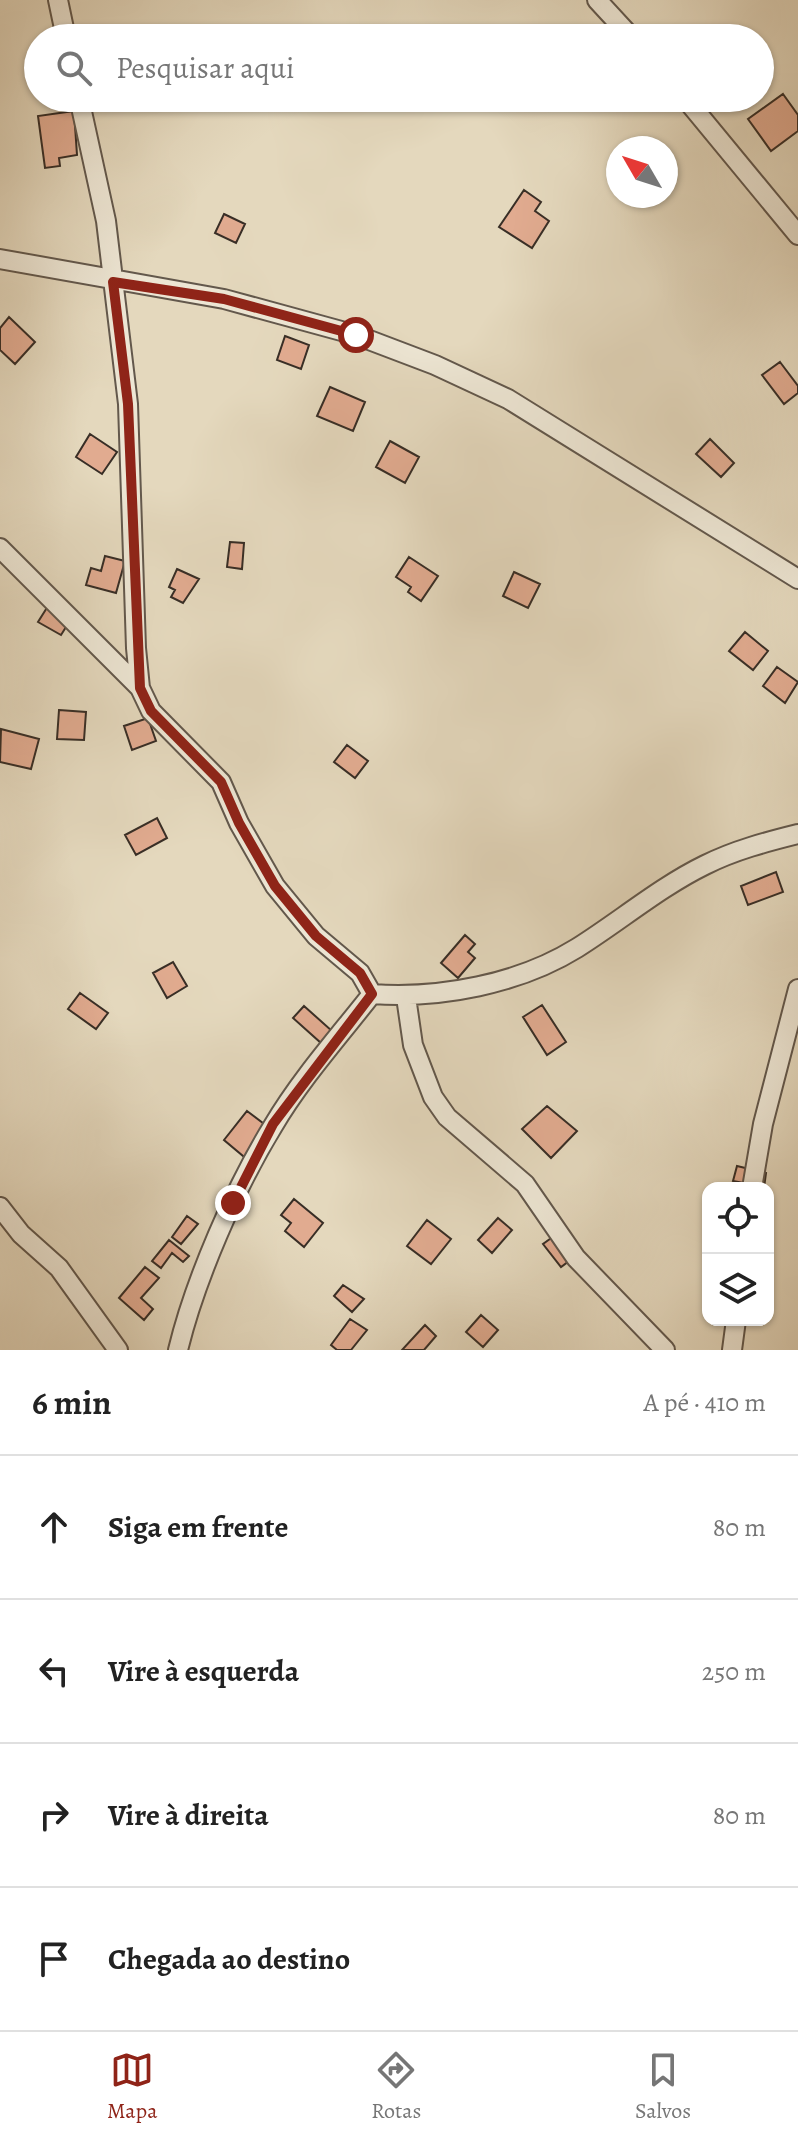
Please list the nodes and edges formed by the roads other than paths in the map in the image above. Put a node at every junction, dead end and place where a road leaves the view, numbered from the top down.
1 (58, 0) edge
2 (597, 0) edge
3 (63, 24) edge
4 (619, 24) edge
5 (82, 112) edge
6 (697, 112) edge
7 (798, 235) edge
8 (0, 259) edge
9 (113, 282) junction
10 (0, 548) edge
11 (798, 579) edge
12 (140, 688) junction
13 (798, 834) edge
14 (798, 989) edge
15 (372, 994) junction
16 (406, 997) junction
17 (753, 1182) edge
18 (0, 1207) edge
19 (735, 1326) edge
20 (118, 1350) edge
21 (178, 1350) edge
22 (665, 1350) edge
23 (732, 1350) edge

1 - 3 street
2 - 4 street
5 - 9 street
6 - 7 street
8 - 9 street
9 - 11 street
9 - 12 street
10 - 12 street
12 - 15 street
13 - 16 street
14 - 17 street
15 - 16 street
15 - 21 street
16 - 22 street
18 - 20 street
19 - 23 street

